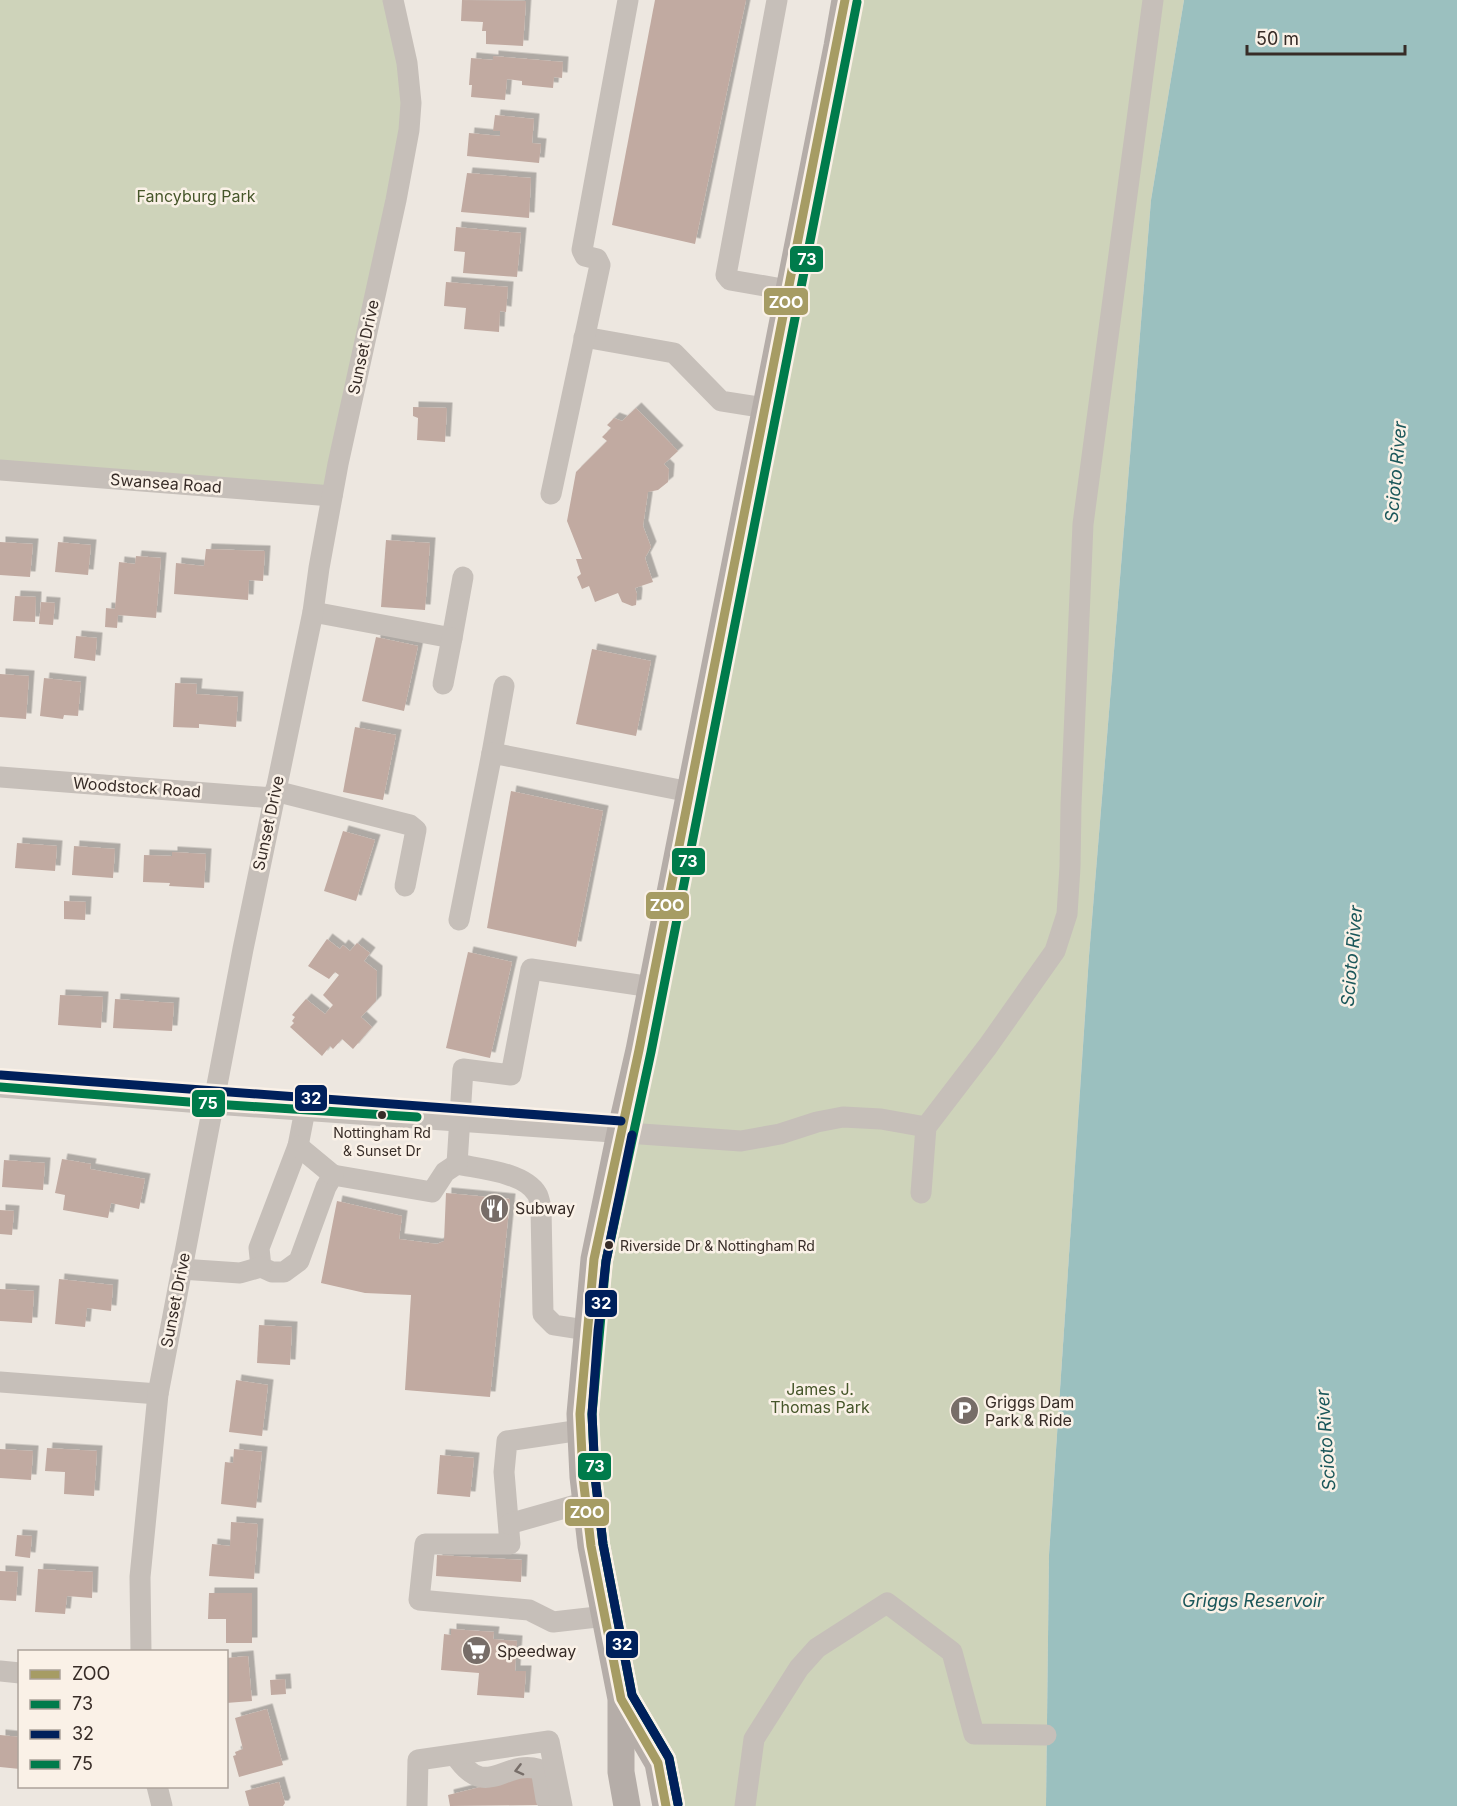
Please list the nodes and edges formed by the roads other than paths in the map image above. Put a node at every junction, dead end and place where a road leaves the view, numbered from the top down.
1 (393, 0) edge
2 (628, 0) edge
3 (777, 0) edge
4 (844, 0) edge
5 (1152, 0) edge
6 (788, 290) junction
7 (584, 337) junction
8 (765, 408) junction
9 (0, 470) edge
10 (552, 494) dead end
11 (332, 496) junction
12 (463, 577) dead end
13 (313, 612) junction
14 (452, 638) junction
15 (443, 684) dead end
16 (504, 686) dead end
17 (492, 753) junction
18 (0, 777) edge
19 (690, 792) junction
20 (274, 795) junction
21 (405, 886) dead end
22 (459, 920) dead end
23 (652, 987) junction
24 (0, 1086) edge
25 (214, 1104) junction
26 (305, 1110) junction
27 (460, 1120) junction
28 (926, 1127) junction
29 (620, 1133) junction
30 (298, 1146) junction
31 (457, 1164) junction
32 (333, 1175) junction
33 (921, 1193) dead end
34 (261, 1267) junction
35 (181, 1269) junction
36 (586, 1330) junction
37 (0, 1382) edge
38 (158, 1394) junction
39 (581, 1430) junction
40 (586, 1502) junction
41 (509, 1524) junction
42 (606, 1616) junction
43 (141, 1650) edge
44 (0, 1671) edge
45 (18, 1673) edge
46 (621, 1699) junction
47 (1046, 1735) dead end
48 (455, 1755) junction
49 (158, 1788) edge
50 (162, 1806) edge
51 (417, 1806) edge
52 (547, 1806) edge
53 (562, 1806) edge
54 (627, 1806) edge
55 (666, 1806) edge
56 (745, 1806) edge

1 - 11 street, Sunset Drive
2 - 7 street
3 - 6 street
4 - 6 main road
5 - 28 street
6 - 8 main road
7 - 8 street
7 - 10 street
8 - 19 main road
9 - 11 street, Swansea Road
11 - 13 street, Sunset Drive
12 - 14 street
13 - 14 street
13 - 20 street, Sunset Drive
14 - 15 street
16 - 17 street
17 - 19 street
17 - 22 street
18 - 20 street, Woodstock Road
19 - 23 main road
20 - 21 street, Woodstock Road
20 - 25 street, Sunset Drive
23 - 27 street
23 - 29 main road
24 - 25 street
25 - 26 street
25 - 35 street, Sunset Drive
26 - 27 street
26 - 30 street
27 - 29 street
27 - 31 street
28 - 29 street
28 - 33 street
29 - 36 main road
30 - 32 street
30 - 34 street
31 - 32 street
31 - 36 street
32 - 34 street
34 - 35 street
35 - 38 street, Sunset Drive
36 - 39 main road
37 - 38 street
38 - 43 street, Sunset Drive
39 - 40 main road
39 - 41 street
40 - 41 street
40 - 42 main road
41 - 42 street
42 - 46 main road
44 - 45 street
46 - 54 main road
46 - 55 main road
47 - 56 street
48 - 51 street
52 -> 48 street
48 - 53 street
49 - 50 street

